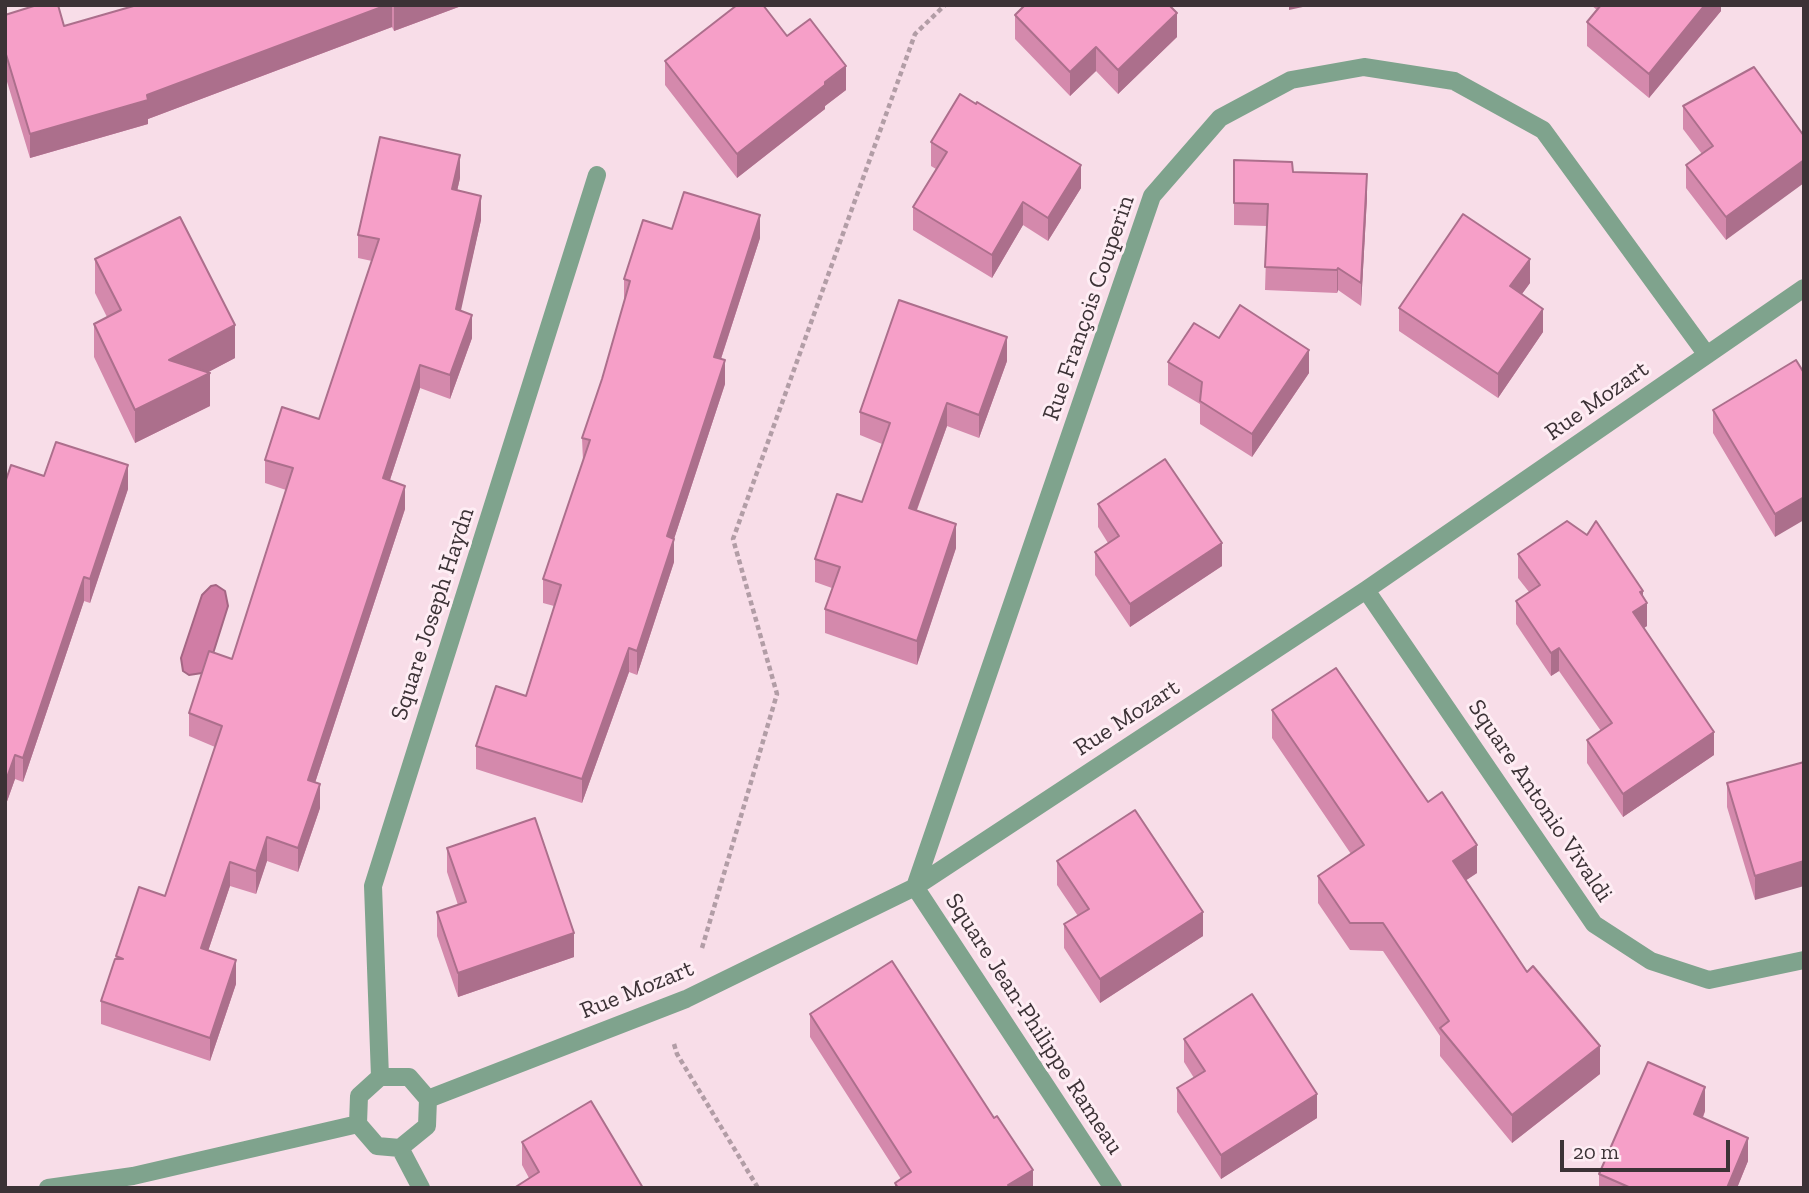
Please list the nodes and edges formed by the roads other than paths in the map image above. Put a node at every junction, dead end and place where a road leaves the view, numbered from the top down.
1 (597, 175) dead end
2 (1804, 288) edge
3 (1706, 355) junction
4 (1366, 590) junction
5 (915, 887) junction
6 (1804, 960) edge
7 (380, 1077) junction
8 (428, 1099) junction
9 (358, 1124) junction
10 (400, 1148) junction
11 (48, 1188) edge
12 (421, 1188) edge
13 (1113, 1188) edge

1 - 7 street, Square Joseph Haydn
2 - 3 street, Rue Mozart
3 - 4 street, Rue Mozart
3 - 5 street, Rue François Couperin
4 - 5 street, Rue Mozart
4 - 6 street, Square Antonio Vivaldi
5 - 8 street, Rue Mozart
5 - 13 street, Square Jean-Philippe Rameau
7 - 8 street
7 - 9 street
8 - 10 street
9 - 10 street
9 - 11 street
10 - 12 street

